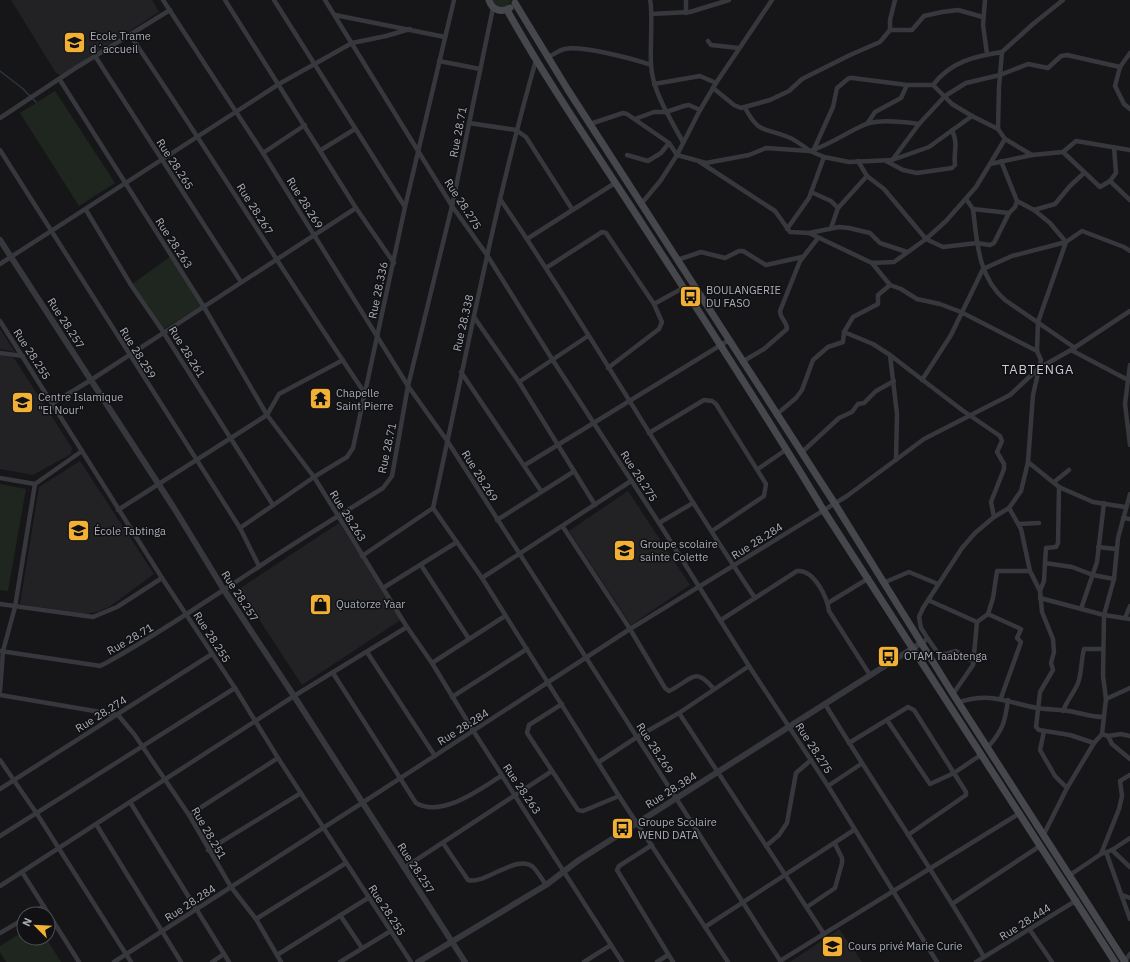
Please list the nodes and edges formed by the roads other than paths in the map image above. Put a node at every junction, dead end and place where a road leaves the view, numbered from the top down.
1 (164, 0) edge
2 (225, 0) edge
3 (274, 0) edge
4 (325, 0) edge
5 (454, 0) edge
6 (487, 0) edge
7 (650, 0) edge
8 (686, 0) edge
9 (729, 0) edge
10 (768, 0) edge
11 (772, 0) edge
12 (895, 0) edge
13 (985, 0) edge
14 (1063, 0) edge
15 (515, 2) edge
16 (767, 7) junction
17 (493, 8) junction
18 (170, 10) junction
19 (507, 10) junction
20 (686, 12) junction
21 (651, 14) junction
22 (335, 15) junction
23 (983, 17) junction
24 (410, 30) junction
25 (890, 30) junction
26 (130, 35) junction
27 (445, 37) junction
28 (708, 41) dead end
29 (352, 43) junction
30 (739, 48) junction
31 (1002, 52) junction
32 (1130, 53) edge
33 (987, 54) junction
34 (95, 56) junction
35 (548, 57) junction
36 (536, 60) junction
37 (440, 61) junction
38 (314, 65) junction
39 (651, 65) junction
40 (1120, 67) junction
41 (480, 69) junction
42 (1000, 75) junction
43 (60, 80) junction
44 (716, 83) junction
45 (279, 84) junction
46 (654, 84) junction
47 (907, 85) junction
48 (933, 85) junction
49 (713, 88) junction
50 (945, 96) junction
51 (745, 108) junction
52 (1130, 109) edge
53 (700, 110) junction
54 (236, 112) junction
55 (666, 112) junction
56 (972, 116) junction
57 (0, 118) edge
58 (635, 119) junction
59 (469, 123) junction
60 (590, 124) junction
61 (867, 124) junction
62 (919, 124) junction
63 (304, 125) junction
64 (355, 129) junction
65 (998, 129) junction
66 (516, 130) junction
67 (952, 130) junction
68 (198, 136) junction
69 (1005, 139) junction
70 (683, 142) junction
71 (668, 143) junction
72 (1114, 147) junction
73 (418, 148) junction
74 (0, 150) edge
75 (321, 150) junction
76 (812, 150) junction
77 (1130, 150) edge
78 (1063, 152) junction
79 (263, 153) junction
80 (627, 155) dead end
81 (677, 155) junction
82 (1032, 156) junction
83 (824, 157) junction
84 (162, 160) junction
85 (884, 160) junction
86 (892, 160) junction
87 (858, 161) junction
88 (1002, 161) junction
89 (700, 162) junction
90 (990, 164) junction
91 (1084, 173) junction
92 (867, 176) junction
93 (1110, 181) junction
94 (615, 183) junction
95 (125, 184) junction
96 (811, 192) junction
97 (966, 199) junction
98 (500, 200) junction
99 (1130, 200) edge
100 (1017, 201) junction
101 (642, 204) junction
102 (452, 206) junction
103 (405, 207) junction
104 (356, 208) junction
105 (838, 208) junction
106 (572, 209) junction
107 (973, 209) junction
108 (86, 210) junction
109 (1034, 210) junction
110 (1009, 213) junction
111 (831, 228) junction
112 (787, 229) junction
113 (52, 232) junction
114 (809, 233) junction
115 (314, 235) junction
116 (818, 238) junction
117 (527, 239) junction
118 (926, 239) junction
119 (0, 240) edge
120 (1066, 242) junction
121 (977, 243) junction
122 (1130, 251) edge
123 (906, 252) junction
124 (487, 255) junction
125 (802, 257) junction
126 (11, 258) junction
127 (276, 260) junction
128 (677, 260) junction
129 (394, 262) junction
130 (872, 263) junction
131 (0, 264) edge
132 (546, 268) junction
133 (983, 269) junction
134 (241, 282) junction
135 (890, 286) junction
136 (683, 288) junction
137 (654, 304) junction
138 (204, 307) junction
139 (1130, 311) edge
140 (961, 312) junction
141 (474, 317) junction
142 (0, 321) edge
143 (1038, 322) junction
144 (844, 332) junction
145 (164, 333) junction
146 (378, 336) junction
147 (588, 336) junction
148 (729, 340) junction
149 (720, 346) junction
150 (1073, 349) junction
151 (1037, 351) junction
152 (0, 353) edge
153 (890, 355) junction
154 (22, 356) junction
155 (129, 356) junction
156 (552, 359) junction
157 (342, 360) junction
158 (742, 362) junction
159 (1130, 365) edge
160 (608, 368) junction
161 (1039, 368) junction
162 (461, 372) junction
163 (91, 380) junction
164 (922, 380) junction
165 (1128, 380) edge
166 (519, 382) junction
167 (894, 382) junction
168 (408, 386) junction
169 (364, 392) junction
170 (629, 402) junction
171 (53, 403) junction
172 (1125, 407) junction
173 (1130, 410) edge
174 (267, 415) junction
175 (776, 415) junction
176 (970, 415) junction
177 (595, 424) junction
178 (649, 433) junction
179 (231, 439) junction
180 (448, 442) junction
181 (1130, 445) edge
182 (558, 446) junction
183 (787, 449) junction
184 (82, 451) junction
185 (801, 453) junction
186 (196, 460) junction
187 (896, 460) junction
188 (1028, 462) junction
189 (525, 465) junction
190 (758, 469) junction
191 (1069, 470) dead end
192 (573, 472) junction
193 (314, 477) junction
194 (0, 478) edge
195 (631, 481) junction
196 (1054, 482) junction
197 (35, 484) junction
198 (158, 484) junction
199 (1059, 487) junction
200 (541, 491) junction
201 (1130, 494) edge
202 (693, 503) junction
203 (1104, 503) junction
204 (835, 504) junction
205 (273, 505) junction
206 (595, 505) junction
207 (1125, 507) junction
208 (433, 508) junction
209 (1009, 508) junction
210 (118, 510) junction
211 (824, 511) junction
212 (337, 517) junction
213 (994, 518) junction
214 (1123, 518) junction
215 (1130, 519) edge
216 (497, 520) junction
217 (659, 523) junction
218 (1039, 523) dead end
219 (1019, 524) junction
220 (563, 527) junction
221 (240, 528) junction
222 (712, 531) junction
223 (457, 542) junction
224 (1098, 547) junction
225 (1116, 549) junction
226 (519, 554) junction
227 (362, 556) junction
228 (1045, 563) junction
229 (421, 564) junction
230 (259, 566) junction
231 (734, 566) junction
232 (1030, 571) junction
233 (1093, 575) junction
234 (162, 578) junction
235 (482, 578) junction
236 (869, 578) junction
237 (1114, 579) junction
238 (883, 582) junction
239 (938, 584) junction
240 (383, 588) junction
241 (699, 588) junction
242 (224, 590) junction
243 (1040, 591) junction
244 (755, 598) junction
245 (1040, 598) junction
246 (928, 600) junction
247 (828, 603) junction
248 (0, 604) edge
249 (1130, 606) edge
250 (15, 607) junction
251 (1081, 609) junction
252 (988, 614) junction
253 (1104, 614) junction
254 (186, 615) junction
255 (505, 616) junction
256 (1127, 618) edge
257 (721, 620) junction
258 (977, 622) junction
259 (406, 627) junction
260 (630, 629) junction
261 (469, 639) junction
262 (925, 641) junction
263 (914, 648) junction
264 (527, 649) junction
265 (1103, 649) junction
266 (2, 651) edge
267 (367, 652) junction
268 (212, 654) junction
269 (586, 657) junction
270 (974, 662) junction
271 (432, 663) junction
272 (749, 666) junction
273 (333, 673) junction
274 (870, 674) junction
275 (548, 683) junction
276 (235, 688) junction
277 (713, 688) junction
278 (1130, 688) edge
279 (0, 691) edge
280 (953, 694) junction
281 (0, 695) edge
282 (294, 696) junction
283 (452, 697) junction
284 (1001, 698) junction
285 (1106, 699) junction
286 (1008, 700) junction
287 (959, 702) junction
288 (562, 704) junction
289 (825, 704) junction
290 (1037, 708) junction
291 (1063, 711) junction
292 (679, 713) junction
293 (118, 715) junction
294 (1104, 717) junction
295 (256, 720) junction
296 (887, 720) junction
297 (789, 726) junction
298 (1044, 731) junction
299 (474, 732) junction
300 (1102, 734) junction
301 (1108, 736) junction
302 (1130, 736) edge
303 (637, 737) junction
304 (849, 743) junction
305 (1094, 743) junction
306 (142, 747) junction
307 (988, 747) junction
308 (982, 754) junction
309 (435, 756) junction
310 (278, 758) junction
311 (1130, 759) edge
312 (0, 760) edge
313 (811, 760) junction
314 (599, 762) junction
315 (861, 764) junction
316 (552, 771) junction
317 (720, 772) junction
318 (954, 773) junction
319 (1130, 775) edge
320 (502, 776) junction
321 (399, 778) junction
322 (165, 779) junction
323 (14, 780) junction
324 (828, 786) junction
325 (1067, 788) junction
326 (0, 789) edge
327 (301, 793) junction
328 (515, 795) junction
329 (619, 796) junction
330 (677, 798) junction
331 (130, 802) junction
332 (362, 803) junction
333 (1020, 813) junction
334 (37, 814) junction
335 (189, 815) junction
336 (637, 823) junction
337 (96, 824) junction
338 (324, 828) junction
339 (854, 830) junction
340 (1044, 834) junction
341 (908, 835) junction
342 (0, 836) edge
343 (1130, 838) edge
344 (443, 842) junction
345 (835, 844) junction
346 (652, 845) junction
347 (766, 846) junction
348 (1040, 846) junction
349 (58, 847) junction
350 (208, 850) junction
351 (1112, 850) junction
352 (1104, 853) junction
353 (346, 863) junction
354 (1130, 867) edge
355 (404, 868) junction
356 (564, 870) junction
357 (929, 870) junction
358 (22, 872) junction
359 (1070, 875) junction
360 (785, 876) junction
361 (546, 885) junction
362 (0, 886) edge
363 (231, 887) junction
364 (892, 891) junction
365 (1122, 895) junction
366 (1083, 896) junction
367 (368, 898) junction
368 (1130, 898) edge
369 (1075, 901) junction
370 (742, 902) junction
371 (952, 904) junction
372 (44, 906) edge
373 (807, 907) junction
374 (197, 909) junction
375 (340, 915) junction
376 (256, 919) junction
377 (1130, 919) edge
378 (16, 923) edge
379 (56, 925) edge
380 (705, 927) junction
381 (1030, 930) junction
382 (162, 931) junction
383 (389, 932) junction
384 (0, 933) edge
385 (824, 934) junction
386 (453, 942) junction
387 (611, 945) junction
388 (362, 948) junction
389 (126, 954) junction
390 (224, 954) junction
391 (1130, 954) edge
392 (277, 955) junction
393 (668, 956) junction
394 (984, 957) junction
395 (726, 961) edge
396 (79, 962) edge
397 (114, 962) edge
398 (131, 962) edge
399 (182, 962) edge
400 (212, 962) edge
401 (229, 962) edge
402 (281, 962) edge
403 (340, 962) edge
404 (411, 962) edge
405 (418, 962) edge
406 (465, 962) edge
407 (584, 962) edge
408 (622, 962) edge
409 (657, 962) edge
410 (673, 962) edge
411 (781, 962) edge
412 (937, 962) edge
413 (976, 962) edge
414 (1052, 962) edge
415 (1115, 962) edge
416 (1125, 962) edge

1 - 18 street, Rue 28.269
2 - 45 street
3 - 38 street
4 - 22 street, Rue 28.275
5 - 27 street, Rue 28.336
6 - 17 main road
7 - 21 street
8 - 20 street
9 - 20 street
10 - 16 street
11 - 16 street
12 - 25 street
13 - 23 street
14 - 31 street
15 - 19 main road
15 - 35 main road
16 - 30 street
17 - 19 main road
17 - 41 street, Rue 28.71
18 - 26 street
18 - 54 street, Rue 28.269
19 - 36 main road
20 - 21 street
21 - 39 street
22 - 24 street
22 - 29 street, Rue 28.275
23 - 25 street
23 - 33 street
24 - 27 street
24 - 29 street
25 - 51 street
26 - 34 street
26 - 68 street, Rue 28.267
27 - 37 street, Rue 28.336
28 - 30 street
29 - 38 street
29 - 73 street, Rue 28.275
30 - 44 street
31 - 33 street
31 - 42 street
32 - 40 street
33 - 48 street
34 - 43 street
34 - 84 street, Rue 28.265
35 - 39 street
35 - 60 main road
36 - 66 street, Rue 28.338
36 - 94 main road
37 - 41 street
37 - 73 street, Rue 28.336
38 - 45 street
38 - 64 street
39 - 46 street
40 - 42 street
40 - 52 street
41 - 59 street, Rue 28.71
42 - 50 street
42 - 65 street
43 - 57 street
43 - 95 street, Rue 28.263
44 - 46 street
44 - 49 street
45 - 54 street
45 - 63 street
46 - 55 street
47 - 48 street
47 - 61 street
47 - 76 street
48 - 50 street
49 - 51 street
49 - 53 street
50 - 56 street
50 - 62 street
51 - 76 street
53 - 55 street
53 - 70 street
54 - 68 street
54 - 79 street, Rue 28.269
55 - 58 street
55 - 70 street
56 - 65 street
56 - 67 street
58 - 60 street
58 - 71 street
59 - 66 street
59 - 102 street, Rue 28.71
60 - 101 main road
61 - 62 street
61 - 76 street
62 - 86 street
63 - 75 street
63 - 79 street
64 - 75 street
64 - 103 street
65 - 69 street
66 - 98 street, Rue 28.338
66 - 106 street
67 - 85 street
67 - 86 street
68 - 84 street
68 - 127 street, Rue 28.267
69 - 82 street
69 - 90 street
70 - 81 street
71 - 80 street
71 - 81 street
72 - 77 street
72 - 78 street
72 - 93 street
73 - 102 street, Rue 28.275
73 - 103 street, Rue 28.336
74 - 113 street, Rue 28.259
75 - 104 street
76 - 83 street
76 - 89 street
78 - 82 street
78 - 91 street
79 - 115 street, Rue 28.269
81 - 89 street
81 - 101 street
82 - 88 street
83 - 87 street
83 - 96 street
84 - 95 street
84 - 134 street, Rue 28.265
85 - 86 street
85 - 87 street
87 - 92 street
88 - 90 street
88 - 100 street
89 - 112 street
90 - 97 street
91 - 93 street
91 - 109 street
92 - 105 street
92 - 118 street
93 - 99 street
94 - 106 street
94 - 136 main road
95 - 108 street
95 - 138 street, Rue 28.263
96 - 105 street
96 - 112 street
97 - 107 street
97 - 118 street
98 - 117 street
98 - 124 street, Rue 28.338
100 - 109 street
100 - 110 street
101 - 128 main road
102 - 124 street, Rue 28.275
102 - 168 street, Rue 28.71
103 - 129 street, Rue 28.336
104 - 115 street
104 - 129 street
105 - 111 street
106 - 117 street
107 - 110 street
107 - 121 street
108 - 113 street
108 - 145 street, Rue 28.261
109 - 120 street
110 - 121 street
111 - 114 street
111 - 123 street
112 - 114 street
113 - 126 street
113 - 155 street, Rue 28.259
114 - 116 street
115 - 127 street
115 - 146 street, Rue 28.269
116 - 125 street
116 - 130 street
117 - 132 street
118 - 121 street
118 - 123 street
119 - 126 street, Rue 28.257
120 - 122 street
120 - 133 street
120 - 143 street
121 - 133 street
123 - 130 street
124 - 141 street, Rue 28.338
124 - 156 street, Rue 28.275
125 - 128 street
125 - 158 street
126 - 131 street
126 - 163 street, Rue 28.257
127 - 134 street
127 - 157 street, Rue 28.267
128 - 148 main road
129 - 146 street, Rue 28.336
130 - 135 street
132 - 137 street
132 - 147 street
133 - 140 street
133 - 143 street
134 - 138 street
135 - 140 street
135 - 144 street
136 - 137 street
136 - 149 main road
137 - 160 street
138 - 145 street
138 - 174 street, Rue 28.263
139 - 150 street, Rue 28.284
140 - 151 street
140 - 164 street
141 - 162 street, Rue 28.338
141 - 166 street
142 - 154 street, Rue 28.255
143 - 150 street
143 - 151 street
144 - 153 street
144 - 175 street
145 - 155 street
145 - 179 street, Rue 28.261
146 - 168 street, Rue 28.269
146 - 169 street, Rue 28.336
147 - 156 street
147 - 160 street
148 - 149 street
148 - 158 main road
149 - 170 street
149 - 183 main road
150 - 161 street, Rue 28.284
150 - 165 street
151 - 161 street
152 - 154 street
153 - 164 street
153 - 167 street
154 - 171 street, Rue 28.255
155 - 163 street
155 - 186 street, Rue 28.259
156 - 166 street
156 - 177 street, Rue 28.275
157 - 169 street, Rue 28.267
157 - 174 street
158 - 175 main road
159 - 165 street
160 - 170 street
161 - 176 street, Rue 28.284
161 - 188 street
162 - 180 street, Rue 28.338
162 - 189 street
163 - 171 street
163 - 198 street, Rue 28.257
164 - 176 street
165 - 172 street
166 - 182 street
167 - 185 street
167 - 187 street
168 - 180 street, Rue 28.269
168 - 212 street, Rue 28.71
169 - 193 street, Rue 28.336
170 - 177 street
170 - 178 street
171 - 184 street, Rue 28.255
172 - 173 street
172 - 181 street
174 - 179 street
174 - 193 street, Rue 28.263
175 - 185 main road
176 - 187 street, Rue 28.284
176 - 213 street
177 - 182 street
177 - 195 street, Rue 28.275
178 - 190 street
178 - 202 street
179 - 186 street
179 - 205 street, Rue 28.261
180 - 208 street, Rue 28.338
180 - 216 street, Rue 28.269
182 - 189 street
182 - 192 street
183 - 190 street
183 - 211 main road
184 - 197 street
184 - 210 street, Rue 28.255
185 - 204 main road
186 - 198 street
186 - 221 street, Rue 28.259
187 - 204 street, Rue 28.284
188 - 196 street
188 - 209 street
189 - 200 street
190 - 222 street
191 - 196 street
192 - 200 street
192 - 206 street
193 - 205 street, Rue 28.336
193 - 212 street, Rue 28.263
194 - 197 street
195 - 206 street
195 - 217 street, Rue 28.275
196 - 199 street
197 - 250 street
198 - 210 street
198 - 242 street, Rue 28.257
199 - 203 street
199 - 228 street
200 - 216 street
201 - 207 street
202 - 217 street
202 - 222 street
203 - 207 street
203 - 224 street
204 - 211 street, Rue 28.284
204 - 238 main road
205 - 221 street, Rue 28.336
206 - 220 street
207 - 214 street
208 - 223 street
208 - 227 street
209 - 213 street
209 - 219 street
210 - 234 street, Rue 28.255
211 - 231 street, Rue 28.284
211 - 236 main road
212 - 227 street, Rue 28.263
212 - 230 street, Rue 28.71
213 - 239 street
214 - 215 street
214 - 225 street
216 - 226 street, Rue 28.269
217 - 241 street, Rue 28.275
218 - 219 street
219 - 232 street
220 - 226 street
220 - 260 street
221 - 230 street, Rue 28.259
222 - 231 street
223 - 229 street
223 - 235 street
224 - 225 street
224 - 233 street
225 - 237 street
226 - 235 street
226 - 269 street, Rue 28.269
227 - 240 street, Rue 28.263
228 - 233 street
228 - 243 street
229 - 240 street
229 - 261 street
230 - 242 street, Rue 28.71
231 - 241 street, Rue 28.284
231 - 244 street
232 - 243 street
232 - 252 street
233 - 237 street
233 - 251 street
234 - 250 street
234 - 254 street, Rue 28.255
235 - 255 street
236 - 247 street
236 - 263 main road
237 - 253 street
238 - 239 street
238 - 262 main road
239 - 246 street
240 - 259 street, Rue 28.263
241 - 257 street, Rue 28.275
241 - 260 street, Rue 28.284
242 - 254 street, Rue 28.71
242 - 282 street, Rue 28.257
243 - 245 street
244 - 247 street
244 - 257 street
245 - 251 street
245 - 290 street
246 - 258 street
246 - 262 street
247 - 274 street
248 - 250 street
249 - 256 street
250 - 266 street
251 - 253 street
252 - 258 street
252 - 284 street
253 - 256 street
253 - 265 street
254 - 266 street, Rue 28.71
254 - 268 street, Rue 28.255
255 - 261 street
255 - 264 street
257 - 272 street, Rue 28.275
258 - 270 street
259 - 267 street
259 - 271 street, Rue 28.263
260 - 269 street, Rue 28.284
260 - 277 street
261 - 271 street
262 - 263 street, Rue 28.384
262 - 270 street
262 - 280 main road
263 - 274 street, Rue 28.384
263 - 308 main road
264 - 275 street
264 - 283 street
265 - 285 street
265 - 291 street
266 - 279 street
267 - 273 street
267 - 309 street
268 - 276 street, Rue 28.255
268 - 293 street, Rue 28.274
269 - 275 street, Rue 28.284
269 - 303 street, Rue 28.269
270 - 280 street
271 - 283 street, Rue 28.263
272 - 277 street
272 - 297 street, Rue 28.275
273 - 282 street
273 - 321 street
274 - 289 street, Rue 28.384
275 - 288 street
275 - 299 street, Rue 28.284
276 - 295 street, Rue 28.255
276 - 306 street
277 - 292 street
278 - 285 street
280 - 287 main road
281 - 293 street
282 - 295 street
282 - 332 street, Rue 28.257
283 - 299 street, Rue 28.263
284 - 286 street
284 - 287 street
285 - 294 street
286 - 290 street
286 - 307 street
287 - 307 main road
288 - 314 street
288 - 316 street
289 - 297 street, Rue 28.384
289 - 304 street
290 - 291 street
290 - 298 street
291 - 294 street
292 - 303 street
292 - 317 street
293 - 306 street, Rue 28.251
293 - 323 street, Rue 28.274
294 - 300 street
295 - 310 street, Rue 28.255
295 - 322 street
296 - 304 street
296 - 318 street
296 - 318 street
297 - 313 street, Rue 28.275
297 - 317 street, Rue 28.384
298 - 305 street
298 - 325 street
299 - 309 street, Rue 28.284
299 - 320 street, Rue 28.263
300 - 301 street
300 - 305 street
301 - 302 street
301 - 311 street
303 - 314 street
303 - 330 street, Rue 28.269
304 - 315 street
305 - 325 street
306 - 322 street, Rue 28.251
306 - 334 street
307 - 340 main road
308 - 318 street
308 - 333 main road
309 - 321 street, Rue 28.284
310 - 327 street, Rue 28.255
310 - 335 street
312 - 323 street
313 - 324 street, Rue 28.275
313 - 347 street
314 - 329 street
315 - 324 street
315 - 341 street
316 - 328 street
316 - 329 street
317 - 330 street, Rue 28.384
317 - 347 street
318 - 341 street
319 - 352 street
320 - 321 street
320 - 328 street, Rue 28.263
321 - 332 street, Rue 28.284
322 - 331 street
322 - 335 street, Rue 28.251
323 - 326 street, Rue 28.274
323 - 334 street
324 - 339 street, Rue 28.275
325 - 340 street
327 - 338 street, Rue 28.255
327 - 350 street
328 - 344 street
328 - 356 street, Rue 28.263
329 - 336 street
330 - 336 street, Rue 28.384
330 - 370 street, Rue 28.269
331 - 337 street
331 - 374 street
332 - 338 street, Rue 28.284
332 - 355 street, Rue 28.257
333 - 348 main road
333 - 357 street
334 - 342 street
334 - 349 street
335 - 350 street, Rue 28.251
336 - 346 street
336 - 356 street, Rue 28.384
337 - 349 street
337 - 382 street
338 - 353 street, Rue 28.255
338 - 363 street, Rue 28.284
339 - 345 street
339 - 364 street, Rue 28.275
340 - 359 main road
341 - 357 street
343 - 351 street
344 - 355 street
344 - 361 street
345 - 360 street
345 - 373 street
346 - 380 street
346 - 393 street
347 - 360 street
348 - 369 main road
348 - 371 street
349 - 358 street
349 - 389 street
350 - 363 street, Rue 28.251
351 - 352 street
351 - 354 street
352 - 359 street
352 - 365 street
353 - 367 street, Rue 28.255
353 - 376 street
355 - 386 street, Rue 28.257
356 - 361 street, Rue 28.384
356 - 387 street, Rue 28.263
357 - 364 street
357 - 371 street
358 - 362 street
358 - 372 street
359 - 366 main road
360 - 370 street
360 - 373 street
361 - 386 street, Rue 28.384
363 - 374 street, Rue 28.284
363 - 376 street, Rue 28.251
364 - 385 street
364 - 412 street, Rue 28.275
365 - 368 street
365 - 377 street
366 - 369 street, Rue 28.444
366 - 416 main road
367 - 375 street
367 - 383 street, Rue 28.255
369 - 381 street, Rue 28.444
369 - 415 main road
370 - 380 street
370 - 411 street, Rue 28.269
371 - 394 street
373 - 385 street
374 - 382 street, Rue 28.284
374 - 390 street
375 - 388 street
375 - 392 street
376 - 392 street, Rue 28.251
378 - 384 street
379 - 396 street
380 - 395 street
381 - 394 street, Rue 28.444
381 - 414 street
382 - 389 street, Rue 28.284
382 - 399 street
383 - 388 street
383 - 404 street, Rue 28.255
385 - 411 street
386 - 405 street, Rue 28.384
386 - 406 street, Rue 28.257
387 - 407 street
387 - 408 street, Rue 28.263
388 - 403 street
389 - 397 street, Rue 28.284
389 - 398 street
390 - 400 street
390 - 401 street
391 - 416 street
392 - 402 street, Rue 28.251
393 - 409 street
393 - 410 street
394 - 413 street, Rue 28.444

